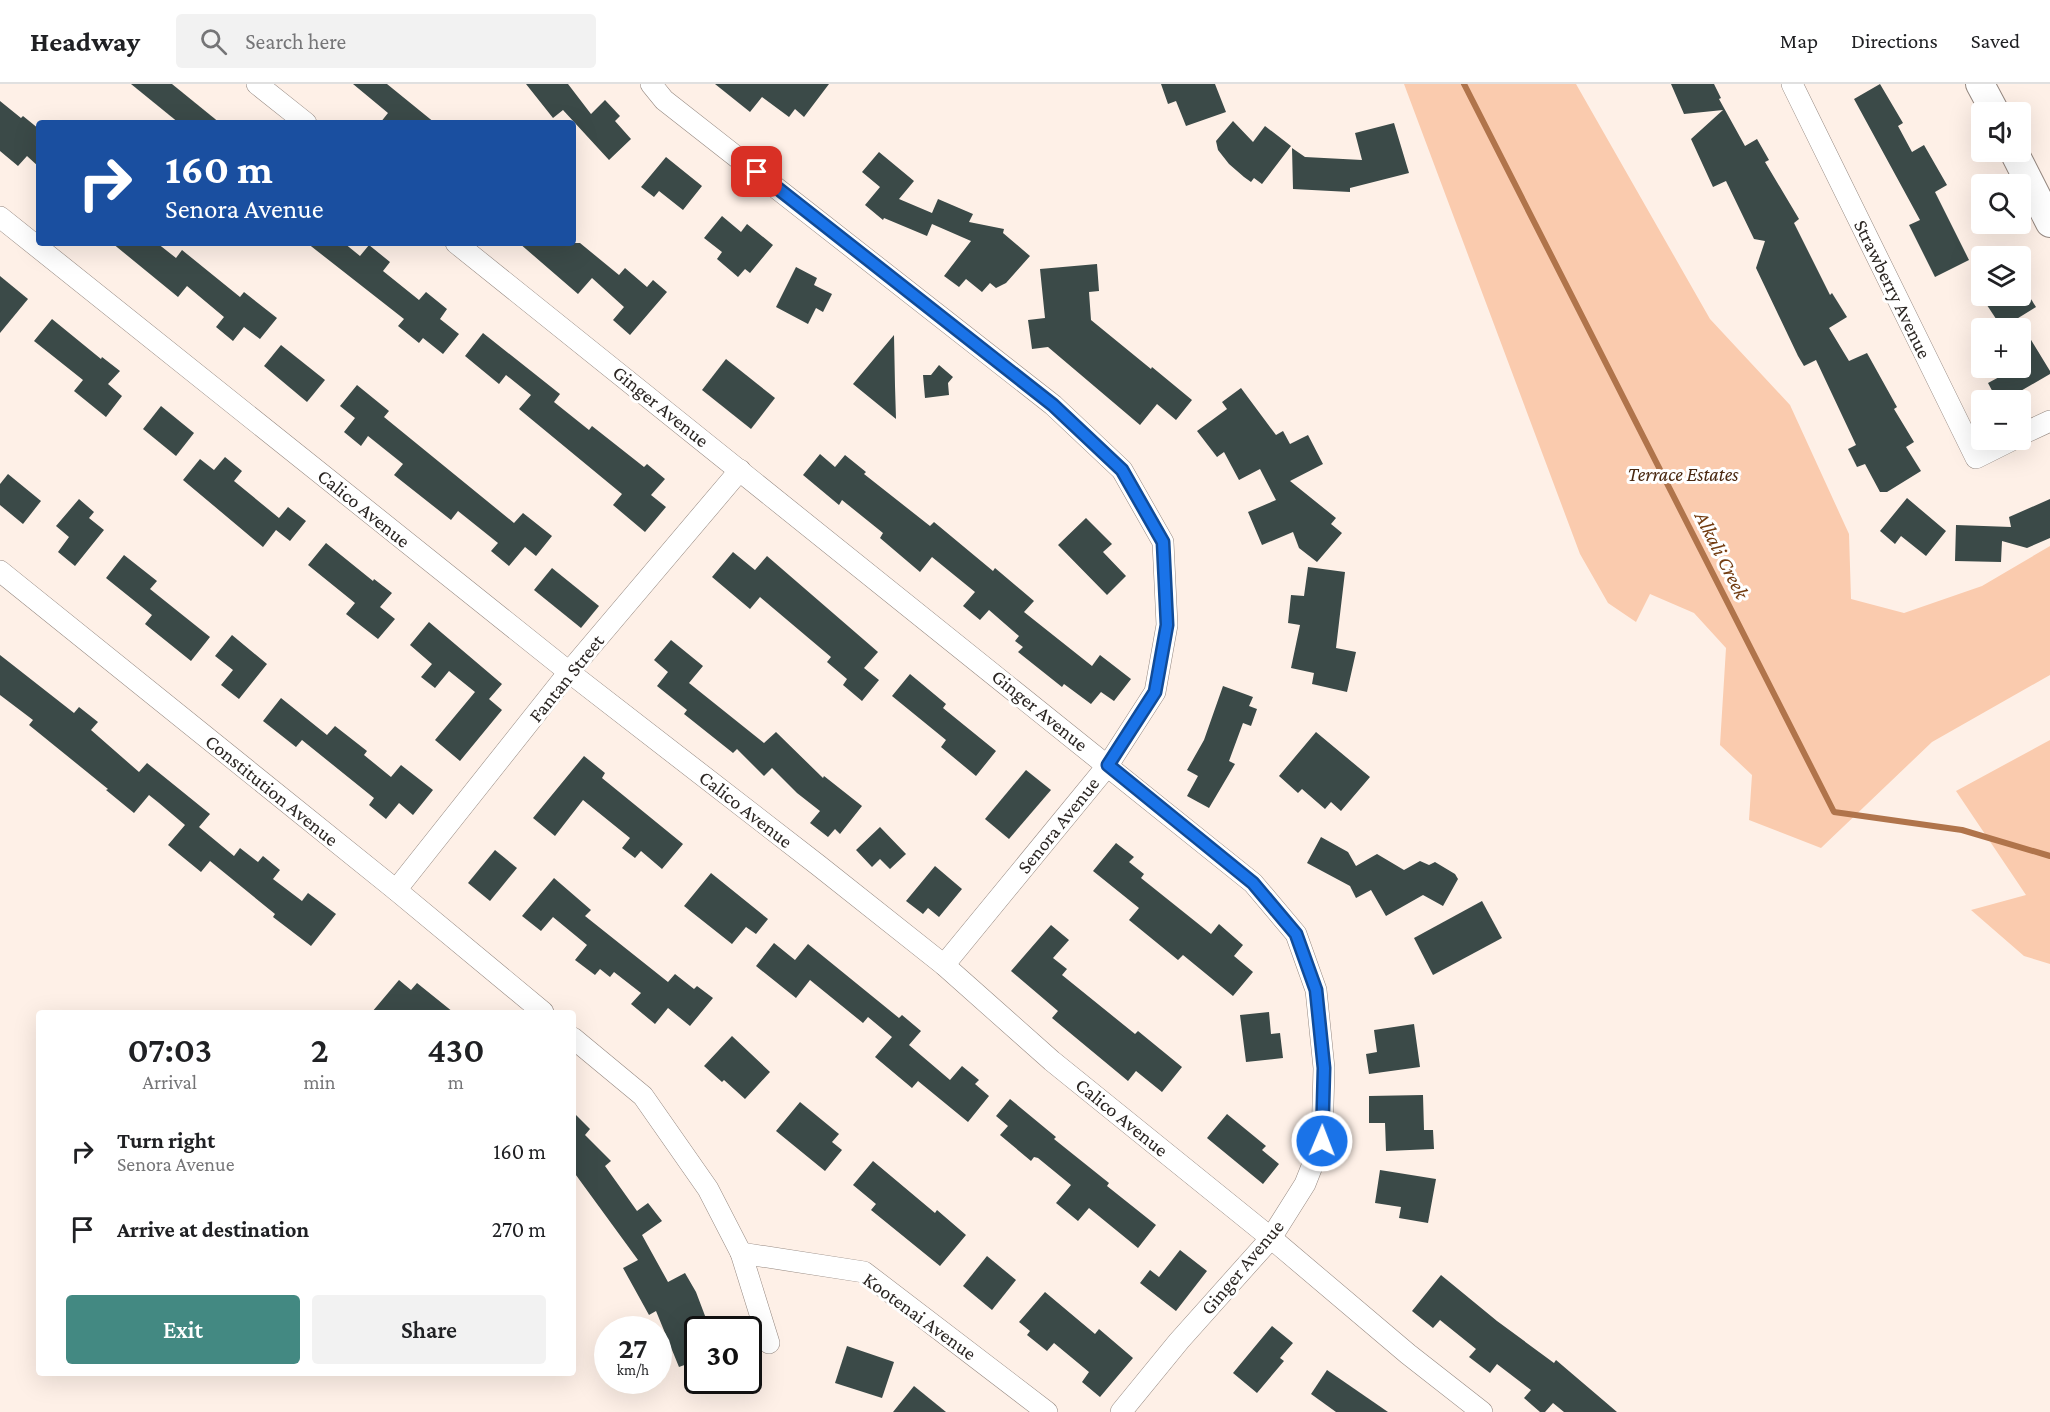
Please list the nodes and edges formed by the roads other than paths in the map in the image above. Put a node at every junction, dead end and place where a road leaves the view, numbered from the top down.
1 (257, 84) edge
2 (651, 84) edge
3 (1792, 84) edge
4 (1980, 84) edge
5 (1990, 102) edge
6 (302, 120) edge
7 (2019, 162) edge
8 (0, 217) edge
9 (2050, 223) edge
10 (36, 246) edge
11 (36, 246) edge
12 (460, 246) edge
13 (2050, 421) edge
14 (2031, 430) edge
15 (1971, 448) edge
16 (1972, 450) edge
17 (1992, 450) edge
18 (740, 470) junction
19 (0, 571) edge
20 (569, 672) junction
21 (1108, 765) junction
22 (396, 890) junction
23 (944, 965) junction
24 (541, 1010) edge
25 (576, 1040) edge
26 (1271, 1238) junction
27 (741, 1253) junction
28 (769, 1343) dead end
29 (1047, 1412) edge
30 (1121, 1412) edge
31 (1482, 1412) edge

1 - 6 street
2 - 21 street, Senora Avenue
3 - 15 street, Strawberry Avenue
4 - 5 street
7 - 9 street
8 - 10 street, Calico Avenue
11 - 20 street, Calico Avenue
12 - 18 street, Ginger Avenue
13 - 14 street
16 - 17 street, Strawberry Avenue
18 - 20 street, Fantan Street
18 - 21 street, Ginger Avenue
19 - 22 street, Constitution Avenue
20 - 22 street, Fantan Street
20 - 23 street, Calico Avenue
21 - 23 street, Senora Avenue
21 - 26 street, Ginger Avenue
22 - 24 street, Constitution Avenue
23 - 26 street, Calico Avenue
25 - 27 street
26 - 30 street, Ginger Avenue
26 - 31 street, Calico Avenue
27 - 28 street
27 - 29 street, Kootenai Avenue

